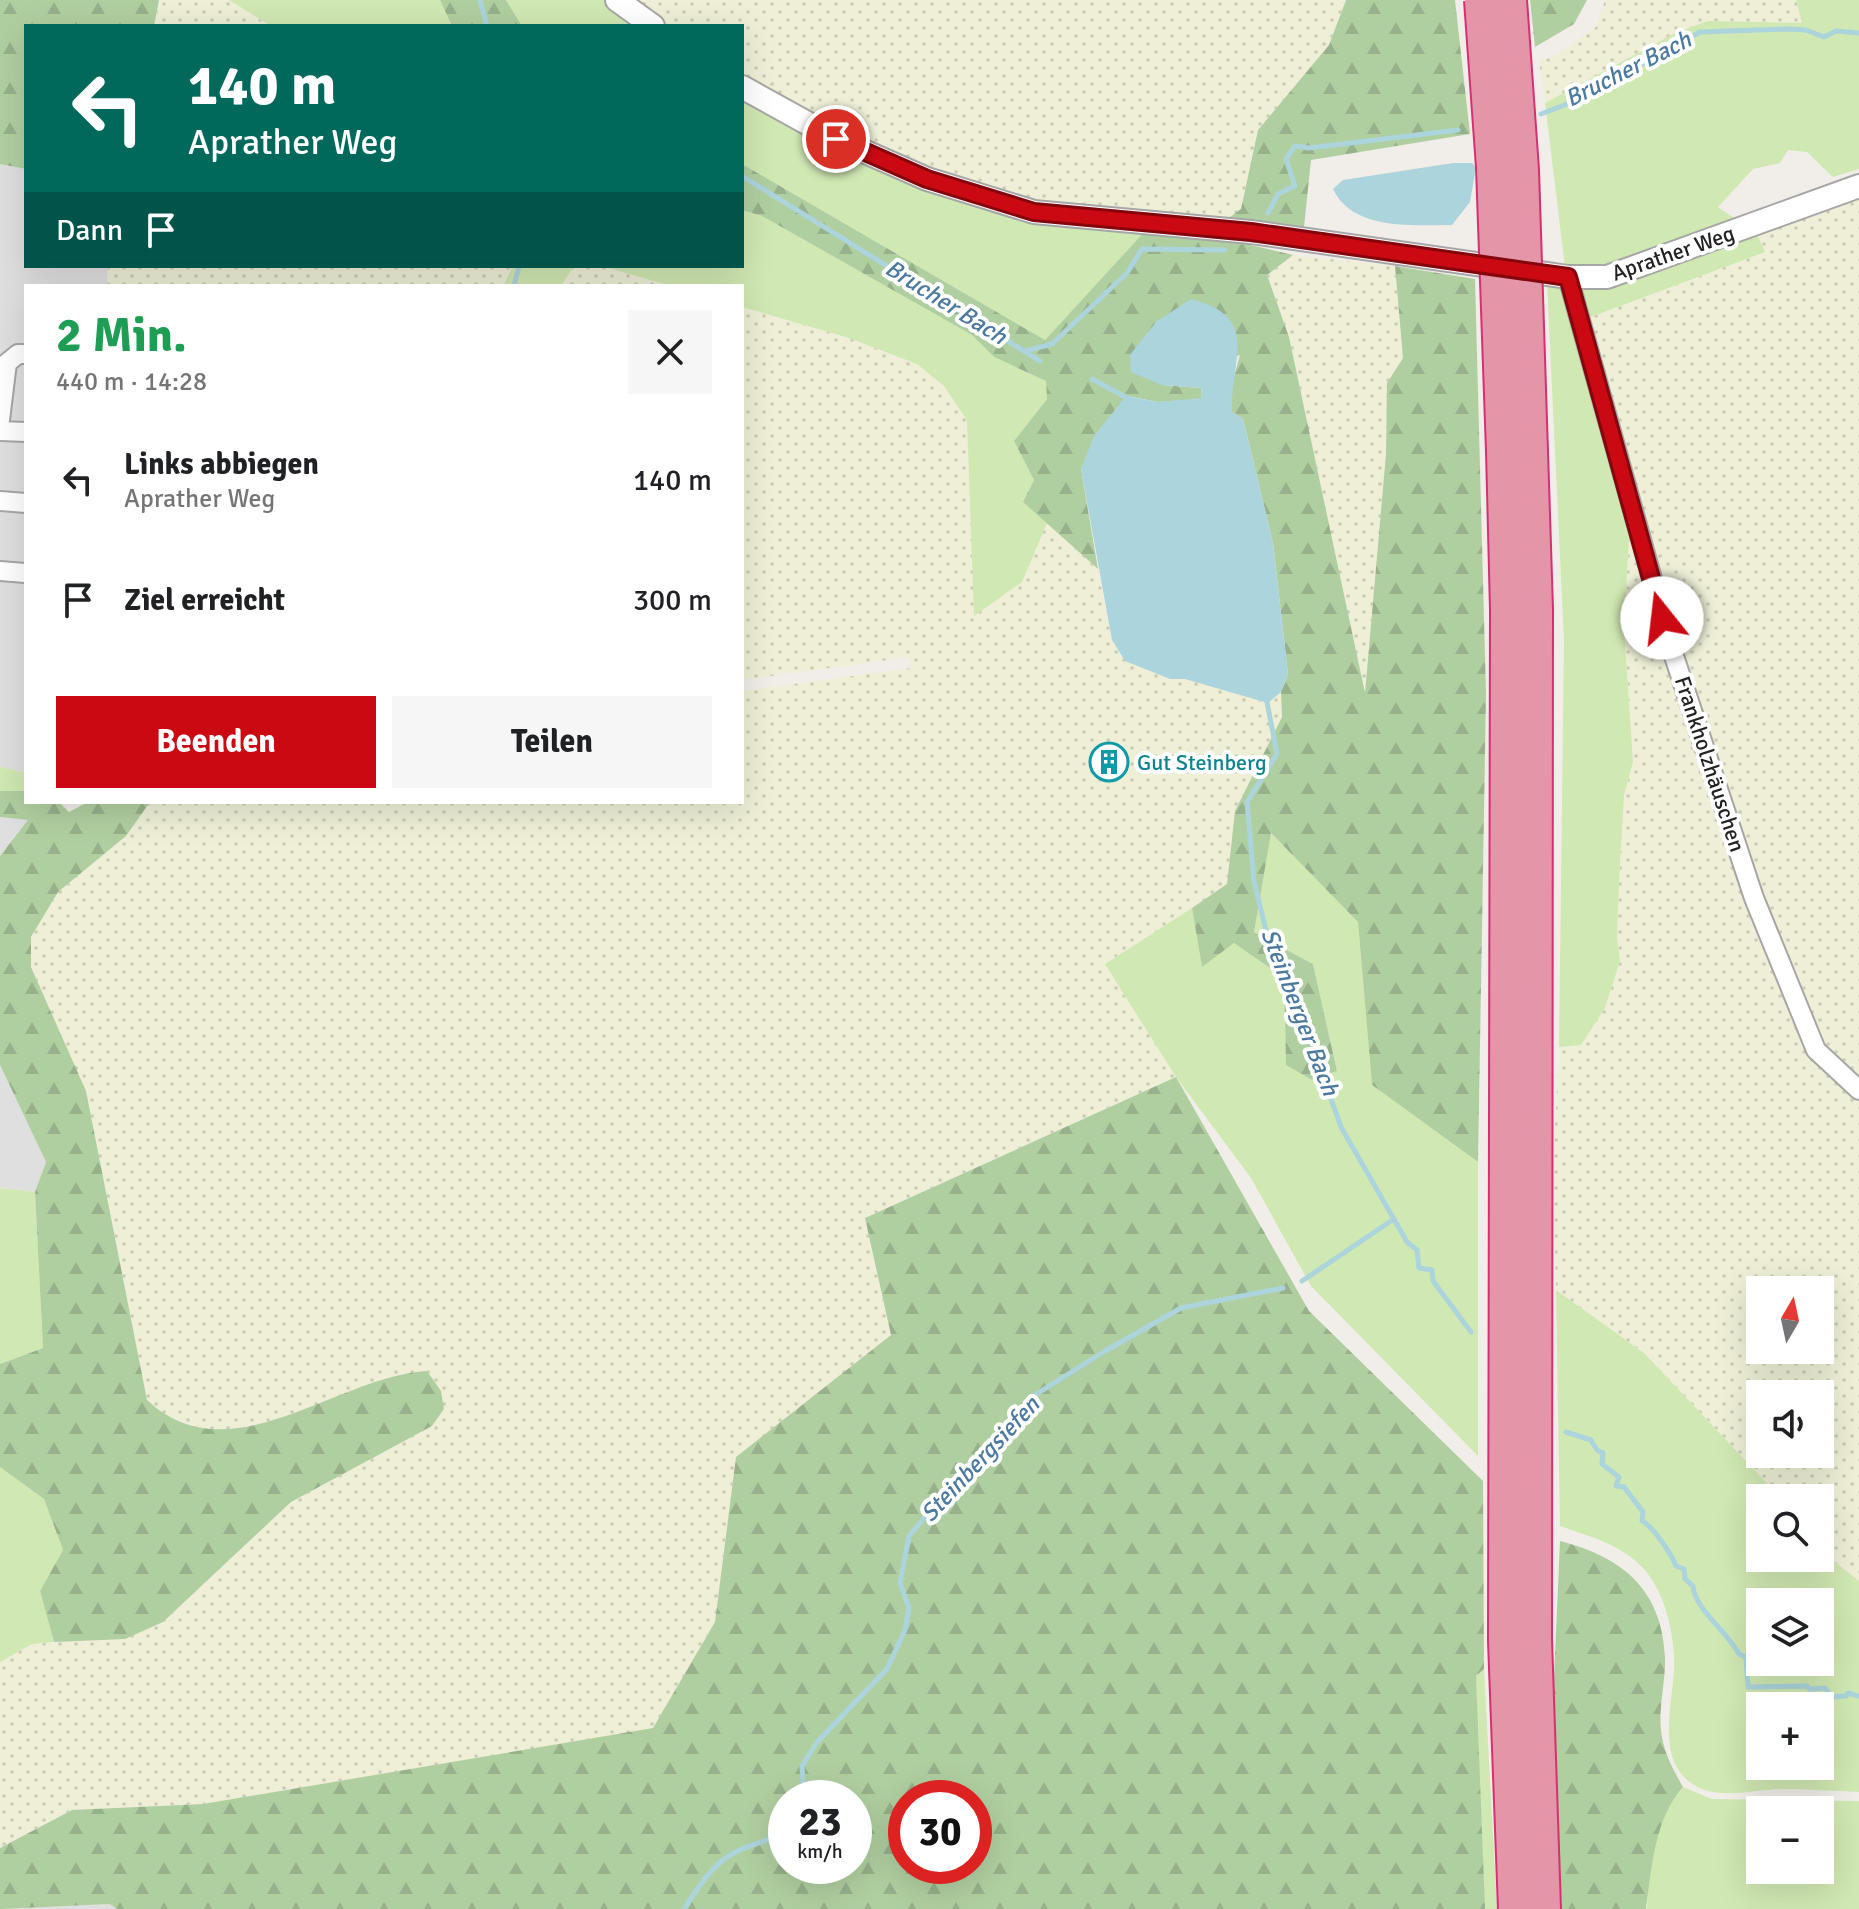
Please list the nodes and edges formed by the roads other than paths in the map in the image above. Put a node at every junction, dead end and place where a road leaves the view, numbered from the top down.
1 (617, 0) edge
2 (1482, 0) edge
3 (1509, 0) edge
4 (650, 24) edge
5 (744, 88) edge
6 (1859, 186) edge
7 (1568, 277) junction
8 (24, 354) edge
9 (0, 420) edge
10 (0, 431) edge
11 (24, 432) edge
12 (1517, 452) junction
13 (0, 501) edge
14 (24, 503) edge
15 (0, 571) edge
16 (24, 573) edge
17 (1859, 1090) edge
18 (1520, 1640) junction
19 (1516, 1909) edge
20 (1543, 1909) edge

1 - 4 street
2 - 12 highway, bridge
3 - 12 highway, bridge
5 - 7 street, Aprather Weg
6 - 7 street, Aprather Weg
7 - 17 street, Frankholzhäuschen
8 - 9 street
10 - 11 street
12 - 18 highway
13 - 14 street
15 - 16 street
18 - 19 highway
18 - 20 highway

